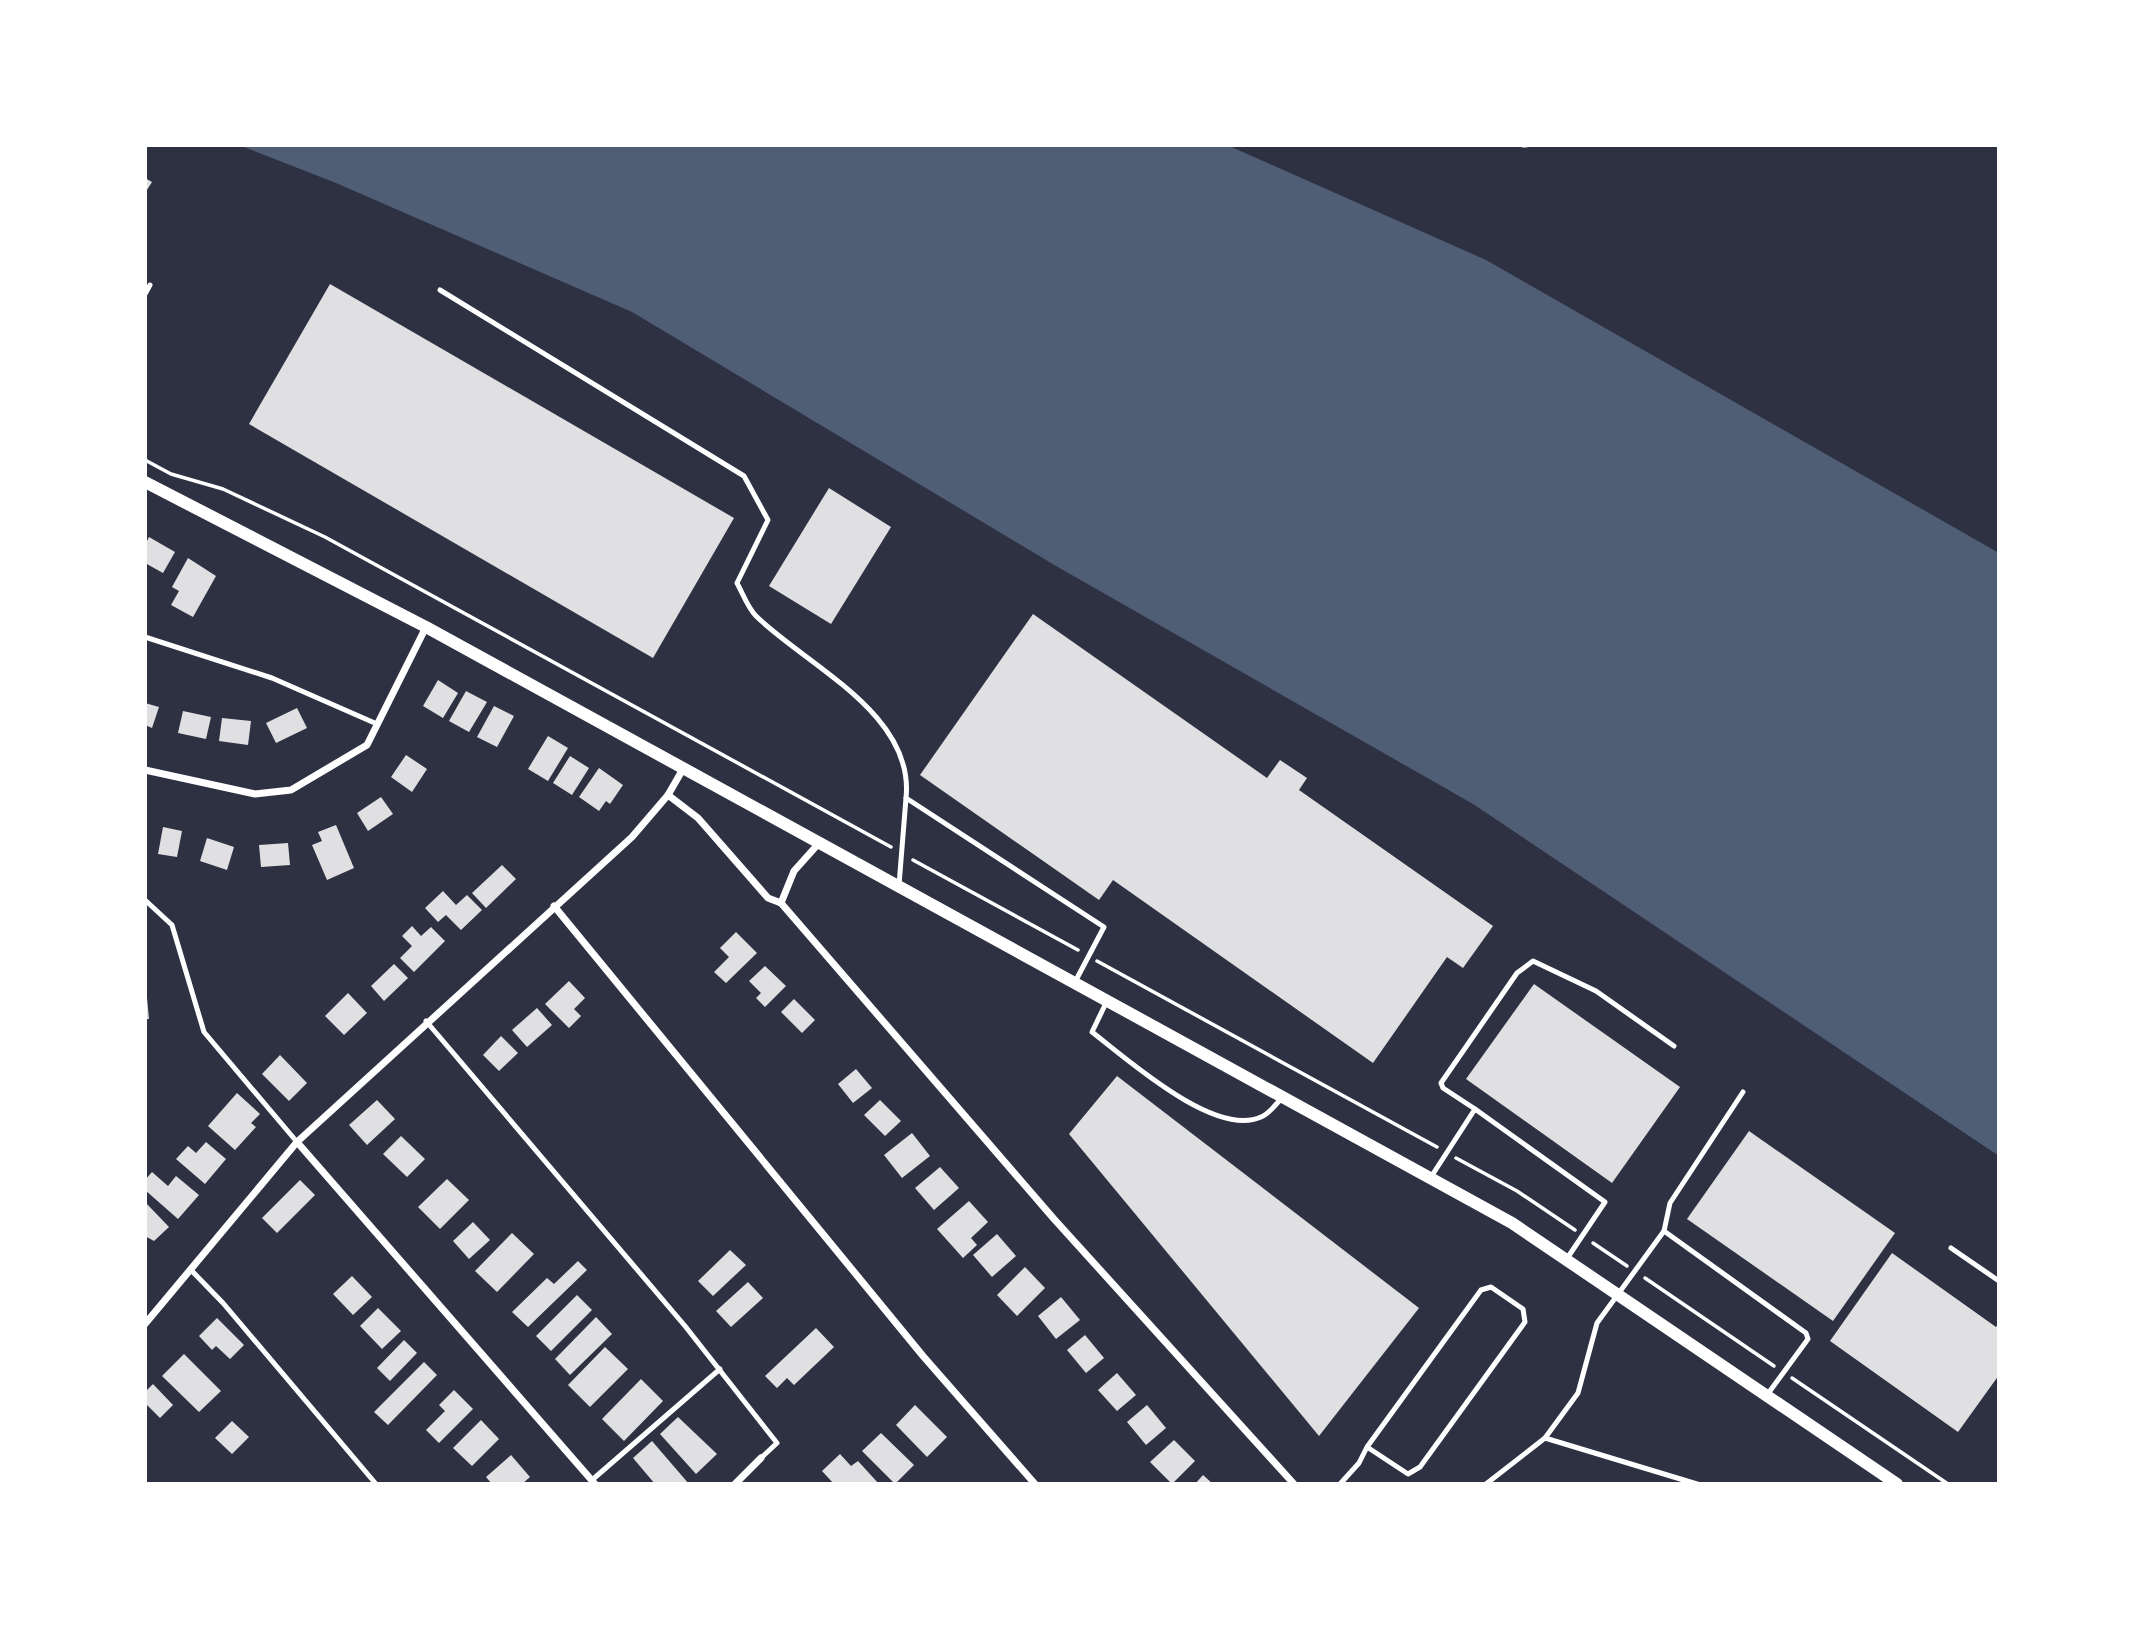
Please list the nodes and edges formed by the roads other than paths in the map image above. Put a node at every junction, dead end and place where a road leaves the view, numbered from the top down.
1 (150, 285) dead end
2 (440, 290) dead end
3 (145, 295) edge
4 (145, 482) edge
5 (426, 627) junction
6 (145, 637) edge
7 (377, 724) junction
8 (684, 769) junction
9 (145, 770) edge
10 (668, 795) junction
11 (906, 798) junction
12 (821, 842) junction
13 (899, 885) junction
14 (145, 900) edge
15 (781, 903) junction
16 (554, 906) junction
17 (1075, 982) junction
18 (1107, 1000) junction
19 (426, 1021) junction
20 (1674, 1046) dead end
21 (1743, 1092) dead end
22 (1284, 1097) junction
23 (1475, 1109) junction
24 (297, 1142) junction
25 (1431, 1177) junction
26 (1664, 1231) junction
27 (1951, 1248) dead end
28 (1566, 1260) junction
29 (190, 1269) junction
30 (1999, 1281) edge
31 (1619, 1295) junction
32 (145, 1324) edge
33 (720, 1369) junction
34 (1766, 1395) junction
35 (1545, 1438) junction
36 (1367, 1447) junction
37 (761, 1458) joint
38 (593, 1482) edge
39 (376, 1484) edge
40 (735, 1484) edge
41 (1035, 1484) edge
42 (1294, 1484) edge
43 (1340, 1484) edge
44 (1486, 1484) edge
45 (1697, 1484) edge
46 (1897, 1484) edge

1 - 3 lane
2 - 11 lane
4 - 5 street
5 - 7 street
5 - 8 street
6 - 7 lane
7 - 9 street
8 - 10 street
8 - 12 street
10 - 15 street
10 - 16 street
11 - 13 lane
11 - 17 lane
12 - 13 street
12 - 15 street
13 - 17 street
14 - 24 lane
15 - 42 street
16 - 19 street
16 - 41 street
17 - 18 street
18 - 22 street
18 - 22 lane
19 - 24 street
19 - 33 lane
20 - 23 lane
21 - 26 lane
22 - 25 street
23 - 25 lane
23 - 28 lane
24 - 29 street
24 - 38 street
25 - 28 street
26 - 31 lane
26 - 34 lane
27 - 30 lane
28 - 31 street
29 - 32 street
29 - 39 lane
31 - 34 street
31 - 35 lane
33 - 37 lane
33 - 38 lane
34 - 46 street
35 - 44 lane
35 - 45 lane
36 - 36 lane
36 - 43 lane
37 - 40 street

